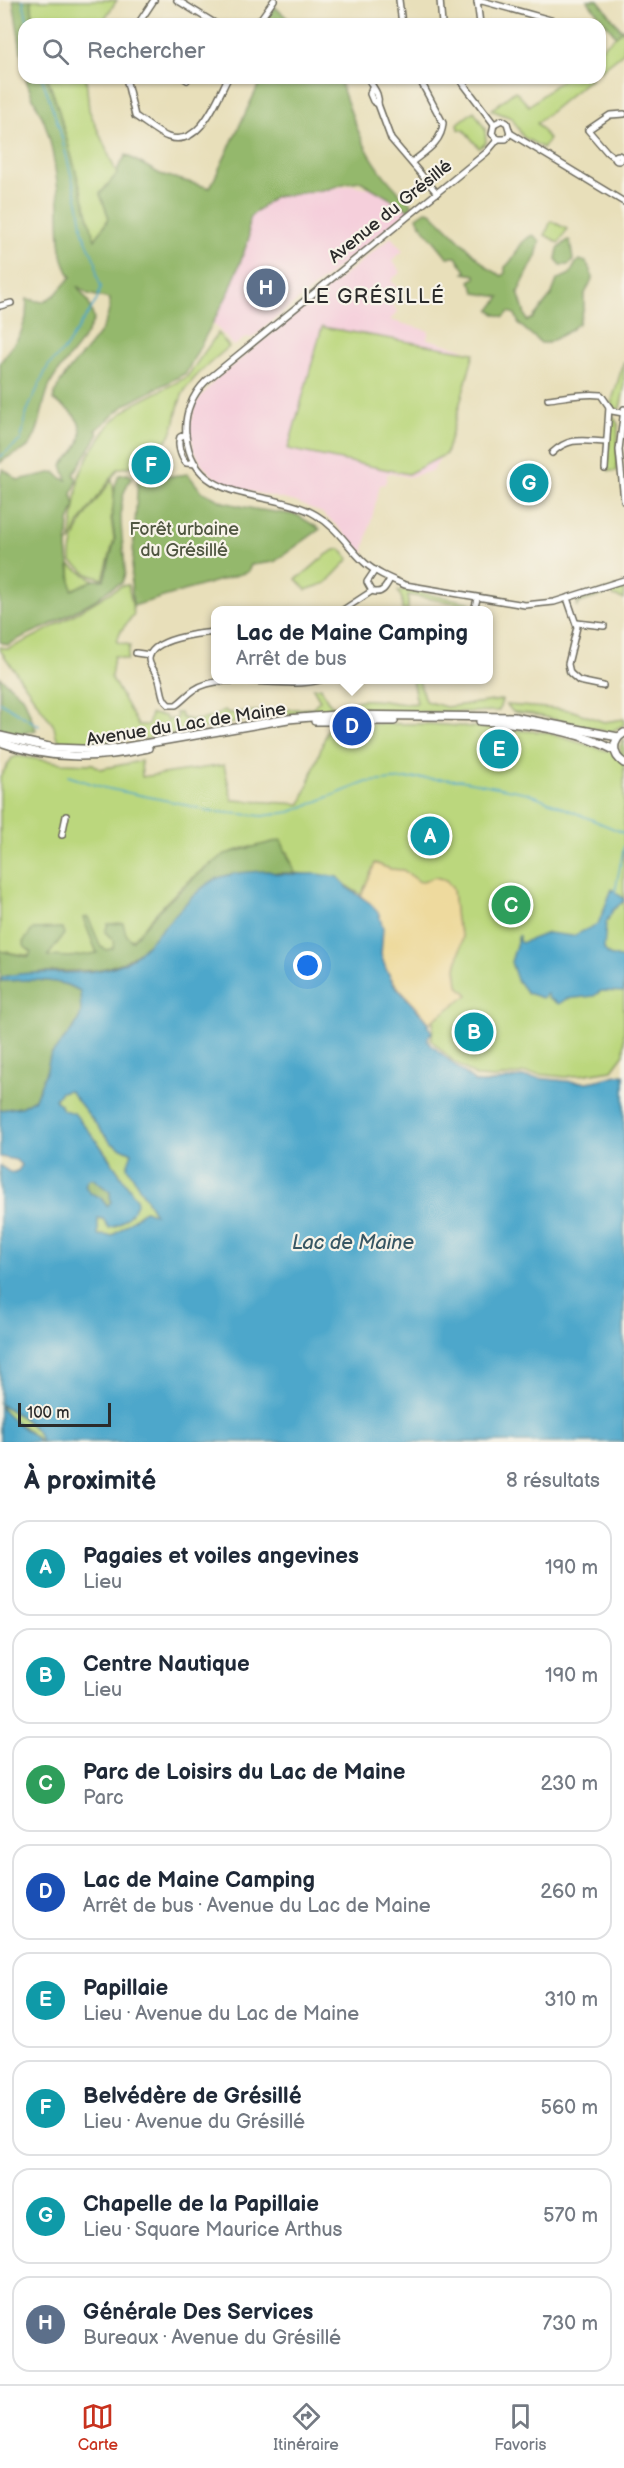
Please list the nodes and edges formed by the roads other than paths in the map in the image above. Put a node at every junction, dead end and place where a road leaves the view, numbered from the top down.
1 (154, 0) edge
2 (177, 0) edge
3 (274, 0) edge
4 (399, 0) edge
5 (440, 0) edge
6 (477, 1) edge
7 (142, 18) edge
8 (206, 18) edge
9 (261, 18) edge
10 (401, 18) edge
11 (442, 18) edge
12 (479, 18) edge
13 (543, 18) edge
14 (127, 84) edge
15 (225, 84) edge
16 (371, 84) edge
17 (422, 84) edge
18 (464, 84) edge
19 (624, 114) edge
20 (494, 124) junction
21 (510, 133) junction
22 (498, 139) junction
23 (620, 160) edge
24 (412, 162) junction
25 (436, 193) junction
26 (624, 202) edge
27 (11, 303) dead end
28 (0, 306) edge
29 (548, 399) dead end
30 (609, 407) junction
31 (623, 411) edge
32 (186, 434) junction
33 (606, 442) junction
34 (552, 453) dead end
35 (196, 464) junction
36 (606, 469) dead end
37 (624, 501) edge
38 (375, 570) junction
39 (390, 579) junction
40 (624, 580) edge
41 (372, 591) junction
42 (477, 598) junction
43 (567, 598) junction
44 (349, 606) edge
45 (475, 606) edge
46 (577, 623) junction
47 (604, 626) dead end
48 (211, 633) edge
49 (136, 653) dead end
50 (150, 655) junction
51 (211, 684) edge
52 (603, 686) dead end
53 (621, 735) edge
54 (0, 736) edge
55 (0, 742) edge
56 (13, 743) junction
57 (615, 750) junction
58 (624, 763) edge
59 (66, 816) dead end
60 (62, 835) dead end

1 - 7 street
2 - 8 street
3 - 9 street
4 - 10 street
5 - 11 street
6 - 12 street
6 - 13 street
14 - 15 street
16 - 24 street
17 - 24 street
18 - 20 street
19 - 23 street
20 - 21 street
20 - 22 street
21 - 22 street
21 - 26 street
22 - 25 street, Avenue du Grésillé
24 - 25 street
25 - 32 street, Avenue du Grésillé
27 - 28 street
29 - 30 street
30 - 31 street
30 - 33 street
31 - 37 street
32 - 35 street, Avenue du Grésillé
32 - 35 street
33 - 34 street
33 - 36 street
35 - 38 street, Avenue du Grésillé
38 - 39 street, Avenue du Grésillé
38 - 41 street
39 - 41 street
39 - 42 street, Avenue du Grésillé
40 - 43 street, Avenue du Grésillé
41 - 44 street
42 - 43 street, Avenue du Grésillé
42 - 45 street
43 - 46 street
46 - 47 street
46 - 52 street
48 - 50 street
49 - 50 street
50 - 51 street
53 - 56 street, Avenue du Lac de Maine
53 - 57 street
54 - 56 street
55 - 56 street
56 - 57 street, Avenue du Lac de Maine
57 - 58 street
59 - 60 street

